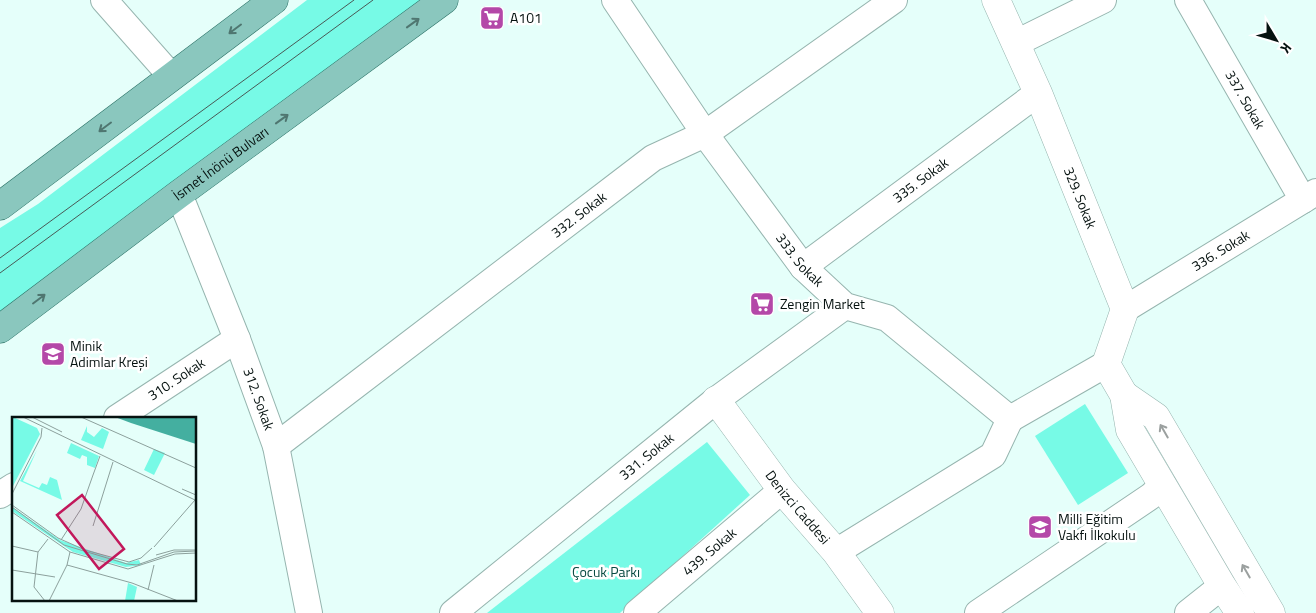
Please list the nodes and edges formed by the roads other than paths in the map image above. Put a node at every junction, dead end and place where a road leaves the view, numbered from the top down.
1 (104, 0) edge
2 (274, 0) edge
3 (444, 0) edge
4 (615, 0) edge
5 (894, 0) edge
6 (996, 0) edge
7 (1103, 0) edge
8 (1188, 0) edge
9 (1016, 43) junction
10 (172, 77) junction
11 (1038, 93) junction
12 (705, 134) junction
13 (179, 194) junction
14 (1309, 196) edge
15 (0, 206) edge
16 (803, 267) junction
17 (845, 306) junction
18 (1125, 309) junction
19 (0, 329) edge
20 (236, 339) junction
21 (1106, 364) junction
22 (1124, 396) junction
23 (716, 400) junction
24 (119, 417) edge
25 (1010, 418) junction
26 (276, 446) junction
27 (1163, 485) junction
28 (12, 487) edge
29 (782, 490) junction
30 (0, 495) edge
31 (836, 552) junction
32 (1222, 586) junction
33 (303, 611) edge
34 (453, 613) edge
35 (637, 613) edge
36 (880, 613) edge
37 (978, 613) edge
38 (1188, 613) edge
39 (1240, 613) edge
40 (1270, 613) edge

1 - 10 street
2 -> 10 main road
13 -> 3 main road, İsmet İnönü Bulvarı
4 - 12 street, 333. Sokak
5 - 12 street, 332. Sokak
6 - 9 street, 329. Sokak
7 - 9 street
8 - 14 street, 337. Sokak
9 - 11 street, 329. Sokak
10 -> 15 main road
11 - 16 street, 335. Sokak
11 - 18 street, 329. Sokak
12 - 16 street, 333. Sokak
12 - 26 street, 332. Sokak
19 -> 13 main road, İsmet İnönü Bulvarı
13 - 20 street, 312. Sokak
14 - 18 street, 336. Sokak
16 - 17 street, 333. Sokak
17 - 23 street, 331. Sokak
17 - 25 street, 333. Sokak
18 - 21 street
20 - 24 street, 310. Sokak
20 - 26 street, 312. Sokak
21 - 22 street
21 - 25 street
22 - 27 street
40 -> 22 street
23 - 29 street, Denizci Caddesi
23 - 34 street, 331. Sokak
25 - 31 street
26 - 33 street, 312. Sokak
27 - 32 street
27 - 37 street
28 - 30 street
29 - 31 street, Denizci Caddesi
29 - 35 street, 439. Sokak
31 - 36 street, Denizci Caddesi
32 - 38 street
32 - 39 street

